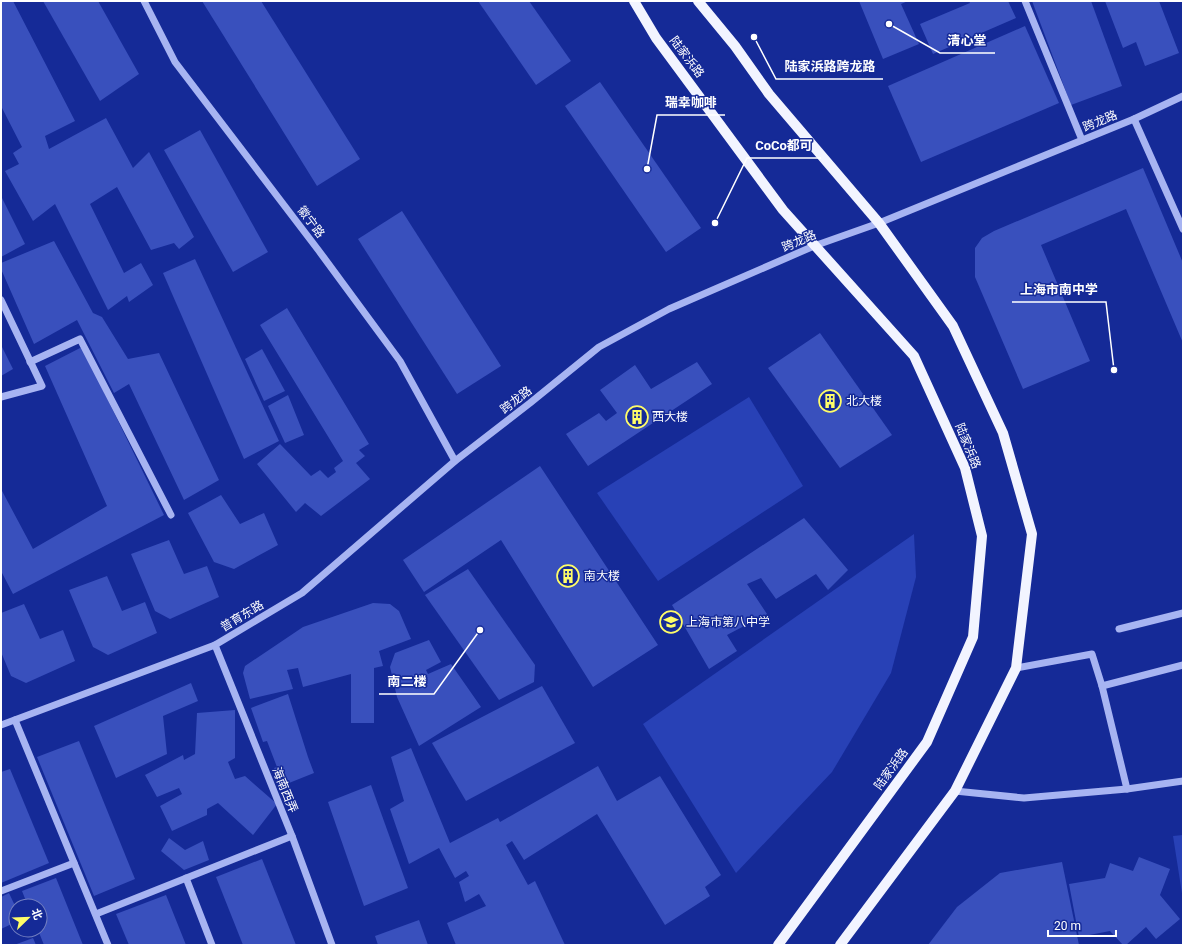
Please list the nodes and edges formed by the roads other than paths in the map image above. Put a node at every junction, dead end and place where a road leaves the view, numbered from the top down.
1 (144, 1) edge
2 (634, 1) edge
3 (698, 1) edge
4 (1025, 1) edge
5 (1183, 96) edge
6 (1134, 119) junction
7 (1082, 140) junction
8 (879, 223) junction
9 (1183, 229) edge
10 (814, 246) junction
11 (1, 300) edge
12 (30, 362) junction
13 (1, 397) edge
14 (455, 461) junction
15 (171, 516) dead end
16 (1183, 613) edge
17 (1119, 629) dead end
18 (215, 645) junction
19 (1183, 665) edge
20 (1016, 668) junction
21 (1102, 686) junction
22 (15, 720) junction
23 (1, 725) edge
24 (1183, 781) edge
25 (1127, 789) junction
26 (955, 791) junction
27 (292, 836) junction
28 (74, 863) junction
29 (186, 878) junction
30 (1, 891) edge
31 (96, 914) junction
32 (108, 945) edge
33 (212, 945) edge
34 (332, 945) edge
35 (778, 945) edge
36 (840, 945) edge

1 - 14 street, 徽宁路
2 - 10 main road, 陆家浜路
3 - 8 main road
4 - 7 street
5 - 6 street, 跨龙路
6 - 7 street, 跨龙路
6 - 9 street
7 - 8 street, 跨龙路
8 - 10 street, 跨龙路
8 - 20 main road
10 - 14 street, 跨龙路
10 - 35 main road, 陆家浜路
11 - 12 street
12 - 13 street
12 - 15 street
14 - 18 street, 普育东路
16 - 17 street
18 - 22 street, 普育东路
18 - 27 street, 海南西弄
19 - 21 street
20 - 21 street
20 - 26 main road
21 - 25 street
22 - 23 street, 普育东路
22 - 28 street
24 - 25 street
25 - 26 street
26 - 36 main road
27 - 29 street
27 - 34 street, 海南西弄
28 - 30 street
28 - 31 street
29 - 31 street
29 - 33 street
31 - 32 street

